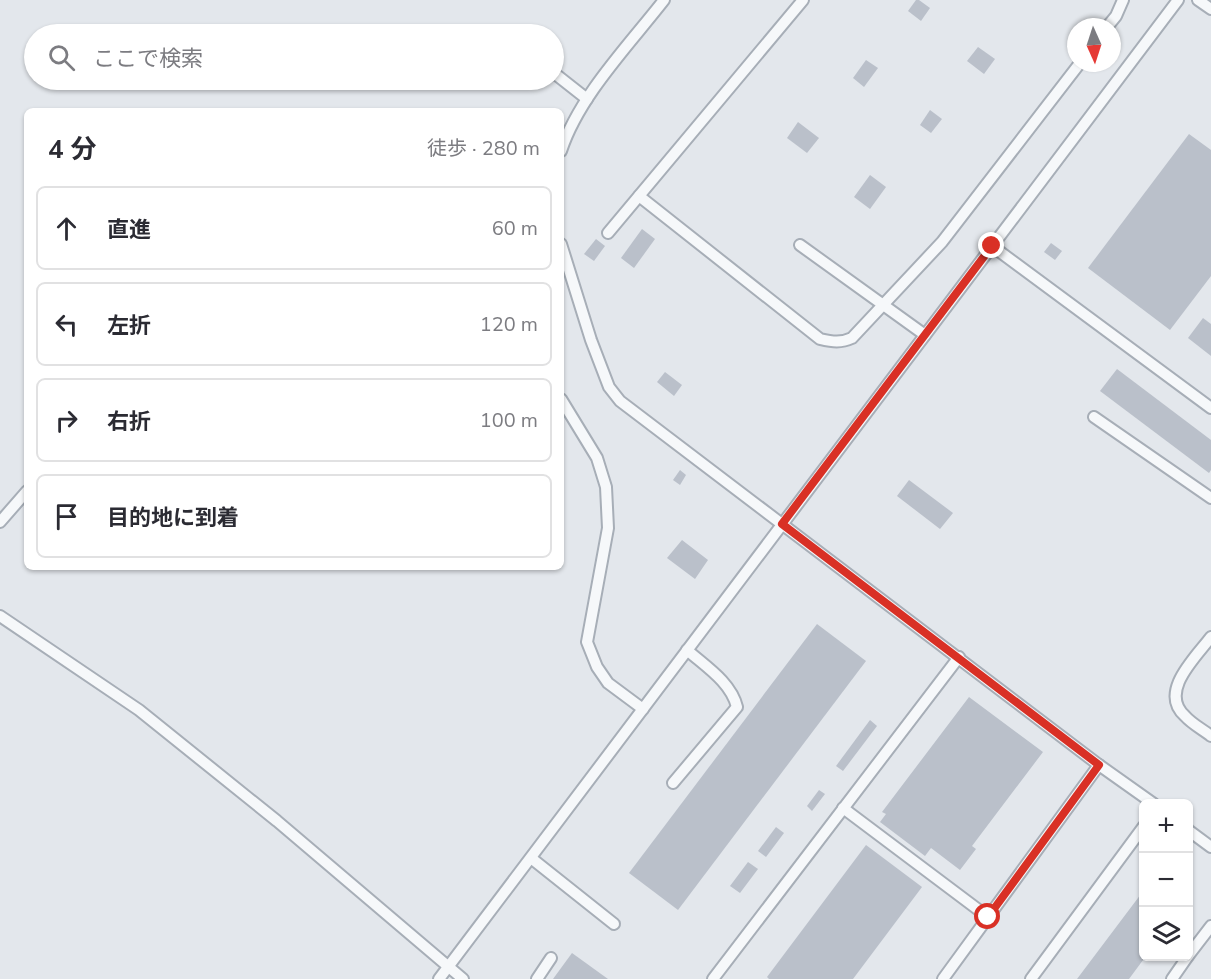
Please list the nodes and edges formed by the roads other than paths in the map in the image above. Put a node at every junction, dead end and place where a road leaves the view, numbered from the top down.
1 (664, 0) edge
2 (803, 0) edge
3 (1123, 0) edge
4 (1178, 0) edge
5 (1198, 0) edge
6 (1211, 9) edge
7 (1114, 18) edge
8 (1073, 72) edge
9 (564, 81) edge
10 (586, 99) junction
11 (564, 141) edge
12 (639, 196) junction
13 (608, 234) dead end
14 (800, 245) dead end
15 (992, 246) junction
16 (564, 254) edge
17 (883, 305) junction
18 (925, 335) junction
19 (564, 404) edge
20 (1211, 408) edge
21 (1094, 417) dead end
22 (24, 494) edge
23 (1211, 498) edge
24 (0, 522) edge
25 (782, 524) junction
26 (0, 616) edge
27 (1211, 637) edge
28 (687, 650) junction
29 (958, 657) junction
30 (643, 709) junction
31 (1211, 736) edge
32 (1099, 765) junction
33 (673, 783) dead end
34 (1147, 799) edge
35 (843, 808) junction
36 (1139, 831) edge
37 (1193, 834) edge
38 (1211, 847) edge
39 (531, 858) junction
40 (988, 917) junction
41 (614, 924) dead end
42 (1211, 926) edge
43 (1193, 949) edge
44 (551, 958) dead end
45 (1185, 961) edge
46 (449, 966) junction
47 (440, 979) edge
48 (463, 979) edge
49 (537, 979) edge
50 (713, 979) edge
51 (943, 979) edge
52 (1031, 979) edge
53 (1172, 979) edge

1 - 10 lane
2 - 12 lane
3 - 7 lane
4 - 15 lane
5 - 6 lane
8 - 17 lane
9 - 10 lane
10 - 11 lane
12 - 13 lane
12 - 17 lane
14 - 17 lane
15 - 18 lane
15 - 20 lane
16 - 25 lane
17 - 18 lane
18 - 25 lane
19 - 30 lane
21 - 23 lane
22 - 24 lane
25 - 28 lane
25 - 29 lane
26 - 46 lane
27 - 31 lane
28 - 30 lane
28 - 33 lane
29 - 32 lane
29 - 35 lane
30 - 39 lane
32 - 34 lane
32 - 40 lane
35 - 40 lane
35 - 50 lane
36 - 52 lane
37 - 38 lane
39 - 41 lane
39 - 46 lane
40 - 51 lane
42 - 43 lane
44 - 49 lane
45 - 53 lane
46 - 47 lane
46 - 48 lane

